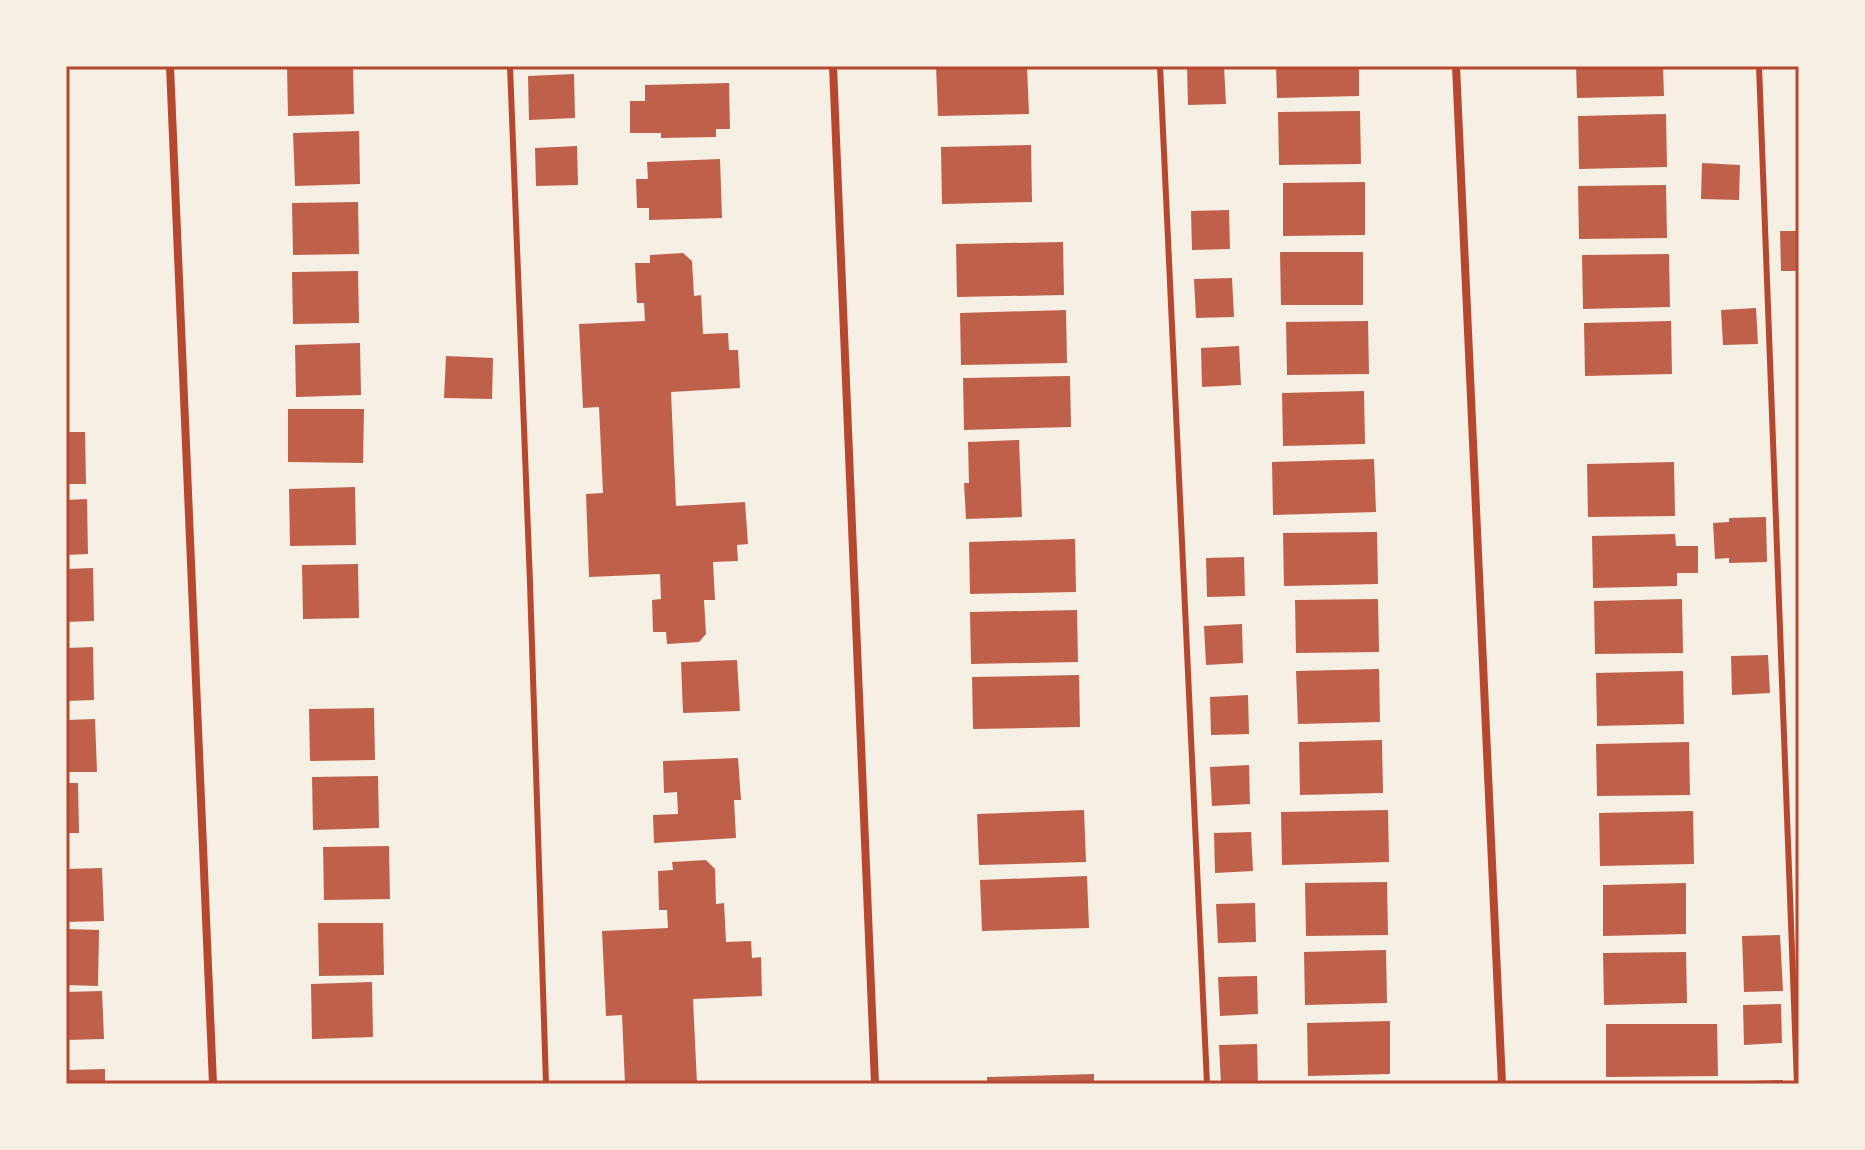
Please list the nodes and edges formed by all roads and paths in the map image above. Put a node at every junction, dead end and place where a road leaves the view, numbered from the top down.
1 (170, 66) edge
2 (510, 66) edge
3 (833, 66) edge
4 (1160, 66) edge
5 (1456, 66) edge
6 (1759, 66) edge
7 (213, 1084) edge
8 (546, 1084) edge
9 (875, 1084) edge
10 (1207, 1084) edge
11 (1502, 1084) edge
12 (1797, 1084) edge

1 - 7 street
2 - 8 lane
3 - 9 street
4 - 10 lane
5 - 11 street
6 - 12 lane

